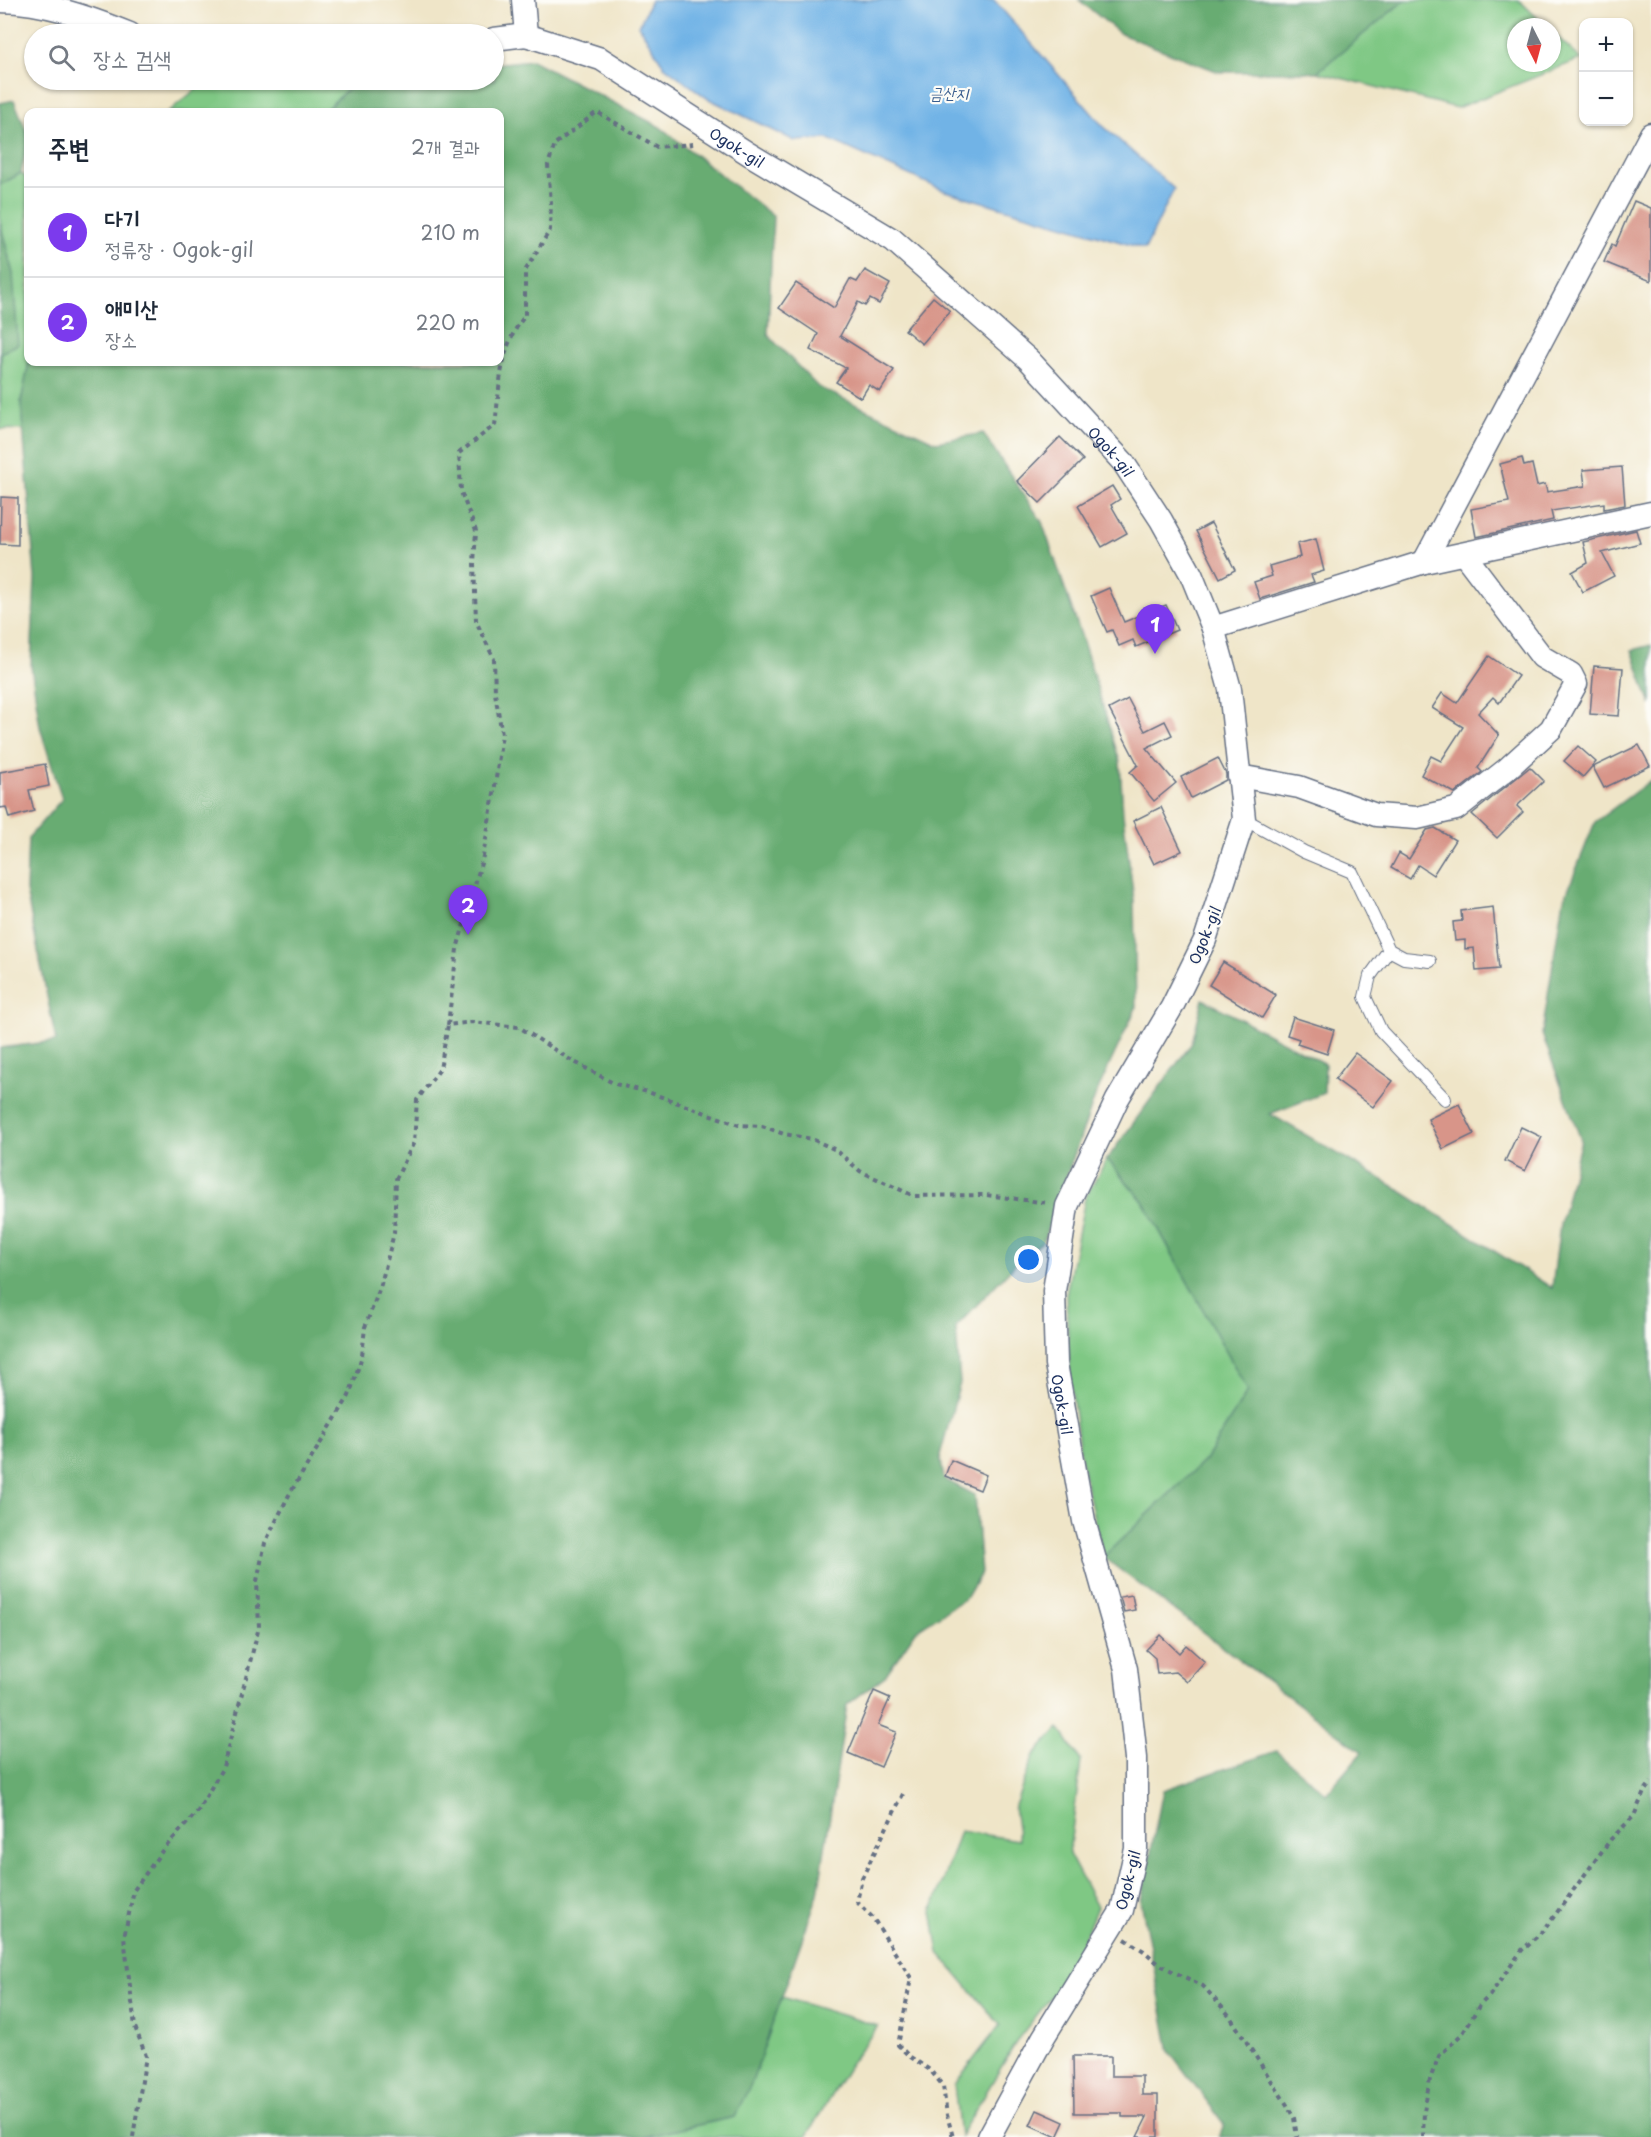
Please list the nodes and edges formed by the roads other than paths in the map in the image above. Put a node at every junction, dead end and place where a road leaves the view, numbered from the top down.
1 (523, 0) edge
2 (0, 1) edge
3 (104, 24) edge
4 (526, 35) junction
5 (504, 38) edge
6 (1651, 134) edge
7 (1651, 513) edge
8 (1464, 554) junction
9 (1424, 562) junction
10 (1213, 628) junction
11 (1239, 776) junction
12 (1244, 819) junction
13 (1389, 950) junction
14 (1430, 961) dead end
15 (1445, 1099) dead end
16 (989, 2137) edge

1 - 4 street
2 - 3 street
4 - 5 street
4 - 10 street, Ogok-gil
6 - 9 street
7 - 8 street
8 - 9 street
8 - 11 street
9 - 10 street
10 - 11 street, Ogok-gil
11 - 12 street, Ogok-gil
12 - 13 lane
12 - 16 street, Ogok-gil
13 - 14 lane
13 - 15 lane

